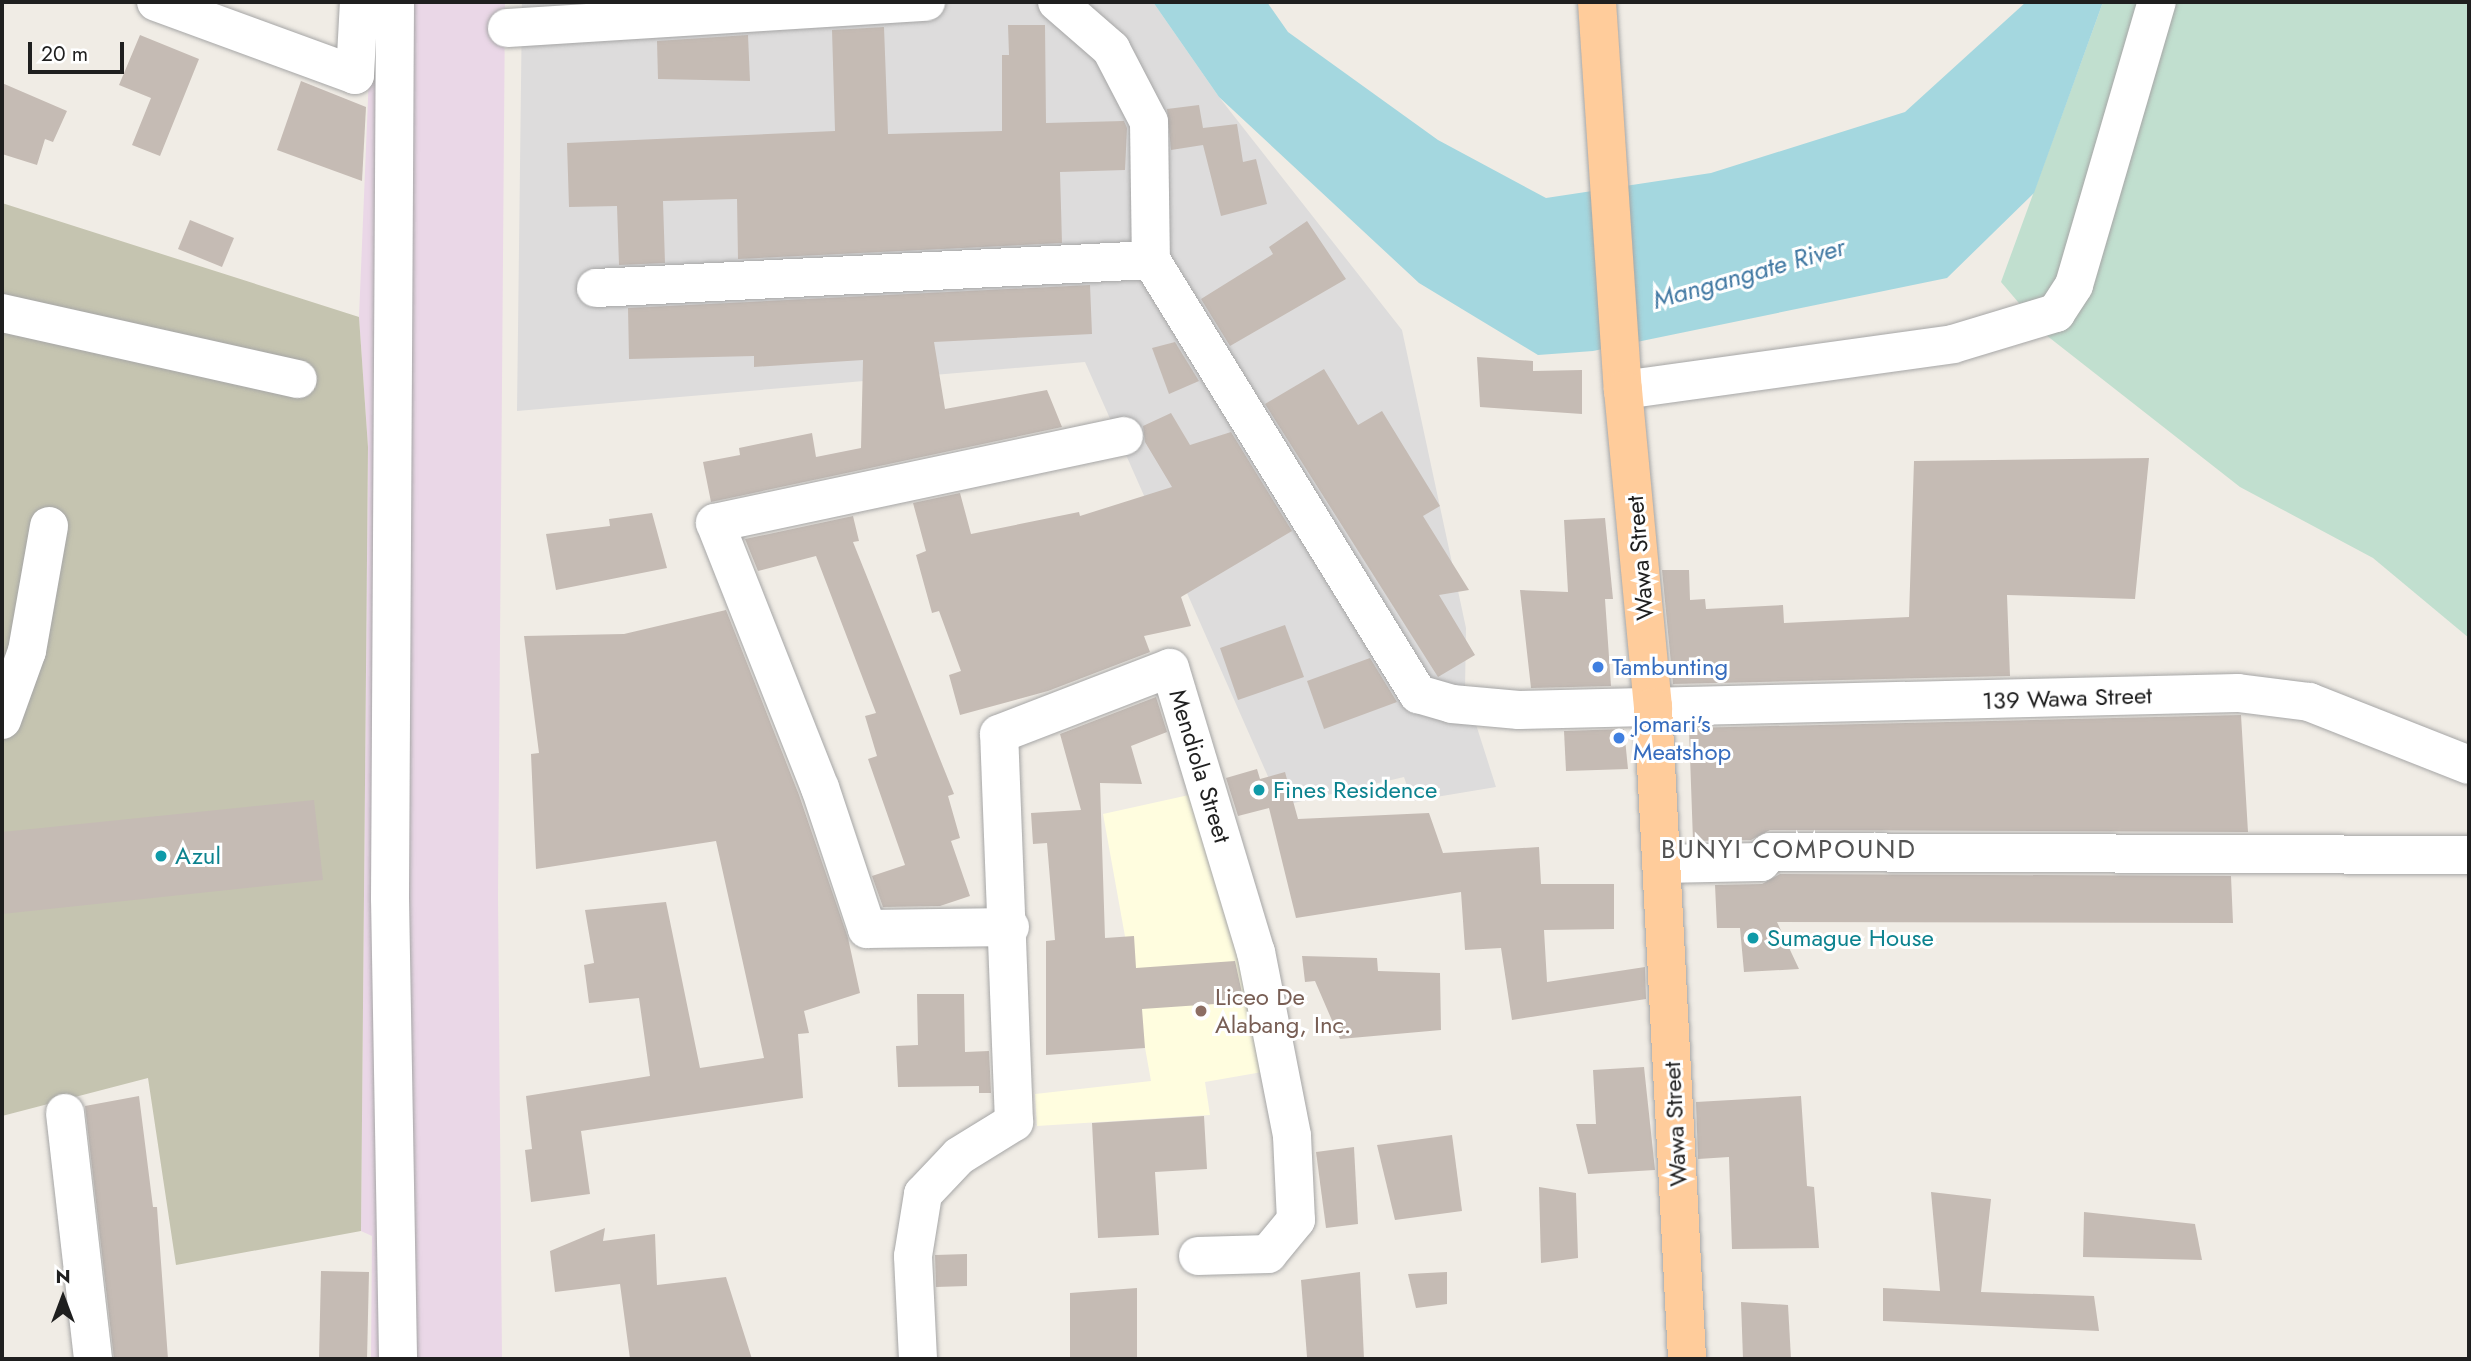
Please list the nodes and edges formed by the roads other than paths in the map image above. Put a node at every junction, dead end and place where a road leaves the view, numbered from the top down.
1 (156, 2) edge
2 (359, 2) edge
3 (395, 2) edge
4 (926, 2) edge
5 (1057, 2) edge
6 (2157, 2) edge
7 (1597, 5) edge
8 (807, 7) edge
9 (507, 27) dead end
10 (1151, 260) junction
11 (596, 288) dead end
12 (2, 313) edge
13 (1622, 377) junction
14 (298, 379) dead end
15 (1124, 436) dead end
16 (49, 526) dead end
17 (1653, 707) junction
18 (2, 720) edge
19 (2469, 765) edge
20 (2469, 855) edge
21 (1661, 864) junction
22 (1010, 927) junction
23 (65, 1113) dead end
24 (1198, 1256) dead end
25 (93, 1359) edge
26 (398, 1359) edge
27 (918, 1359) edge
28 (1687, 1359) edge

1 - 2 street
3 - 26 street
4 - 8 street
5 - 10 street
6 - 13 street
7 - 13 main road, Wawa Street
8 - 9 street
10 - 11 street
10 - 17 street, 139 Wawa Street
12 - 14 street
13 - 17 main road, Wawa Street
15 - 22 street
16 - 18 street
17 - 19 street, 139 Wawa Street
17 - 21 main road, Wawa Street
20 - 21 street
21 - 28 main road, Wawa Street
22 - 24 street, Mendiola Street
22 - 27 street, Mendiola Street
23 - 25 street

